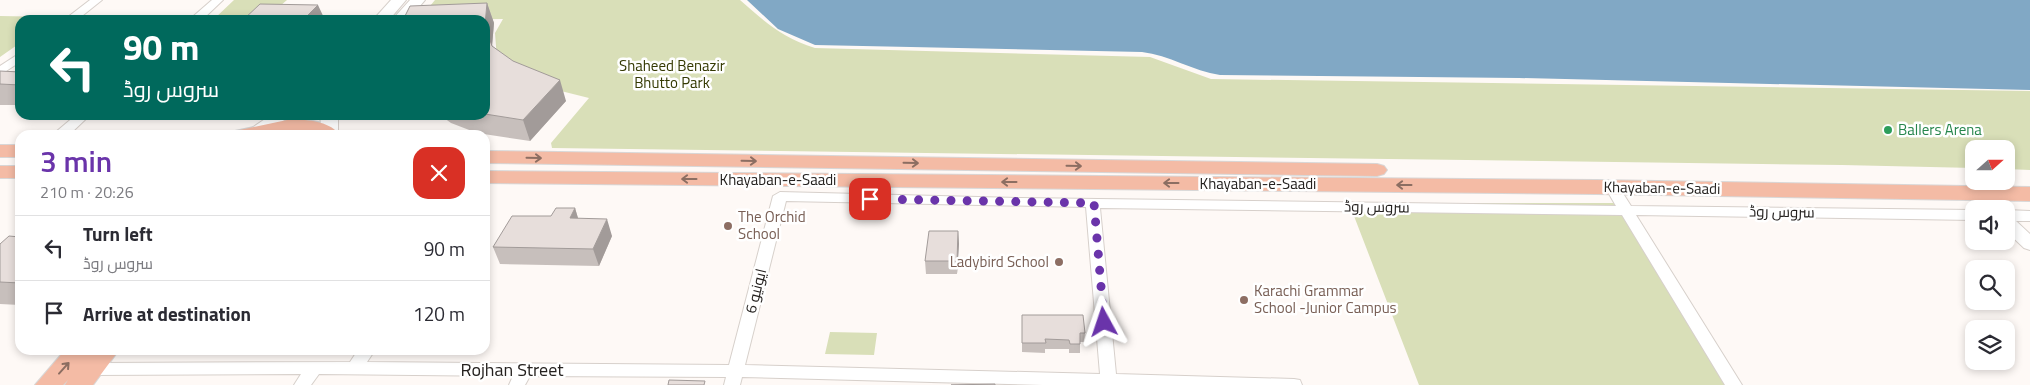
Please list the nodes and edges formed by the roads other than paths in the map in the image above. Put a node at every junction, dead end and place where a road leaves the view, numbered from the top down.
1 (97, 0) edge
2 (218, 0) edge
3 (399, 0) edge
4 (418, 0) edge
5 (77, 15) edge
6 (201, 15) edge
7 (386, 15) edge
8 (404, 15) edge
9 (15, 61) edge
10 (0, 72) edge
11 (0, 76) edge
12 (13, 76) edge
13 (78, 120) edge
14 (273, 120) edge
15 (330, 128) edge
16 (67, 130) edge
17 (254, 130) edge
18 (264, 130) edge
19 (0, 151) edge
20 (15, 151) edge
21 (490, 157) edge
22 (0, 172) edge
23 (15, 172) edge
24 (490, 177) edge
25 (1965, 179) edge
26 (2015, 180) edge
27 (2030, 180) edge
28 (1612, 187) junction
29 (2030, 194) edge
30 (780, 196) joint
31 (1094, 203) junction
32 (1626, 210) junction
33 (1965, 215) edge
34 (2015, 215) edge
35 (2030, 216) edge
36 (2015, 230) edge
37 (2030, 244) edge
38 (364, 355) edge
39 (89, 364) edge
40 (314, 368) junction
41 (355, 368) junction
42 (520, 378) edge
43 (734, 378) edge
44 (905, 381) edge
45 (1109, 383) edge
46 (48, 385) edge
47 (302, 385) edge
48 (1293, 385) edge
49 (1734, 385) edge

1 - 5 street
2 - 6 street
3 - 7 main road
4 - 8 main road
9 - 10 street
11 - 12 street
13 - 16 street
14 - 17 main road
15 - 18 main road
19 - 20 main road
21 -> 25 main road, Khayaban-e-Saadi
22 - 23 main road
28 -> 24 main road, Khayaban-e-Saadi
26 - 27 main road
28 - 29 main road, Khayaban-e-Saadi
28 - 32 street
30 - 31 street, سروس روڈ
30 - 43 street, ایونیو 6
31 - 32 street, سروس روڈ
31 - 45 street
32 - 33 street, سروس روڈ
32 - 49 street
34 - 35 street
36 - 37 street
38 - 41 street
39 - 40 street, Rojhan Street
46 -> 39 main road
40 - 41 street, Rojhan Street
40 - 47 street
41 - 42 street, Rojhan Street
42 - 43 street, Rojhan Street
43 - 44 street, Rojhan Street
44 - 45 street, Rojhan Street
45 - 48 street, Rojhan Street

